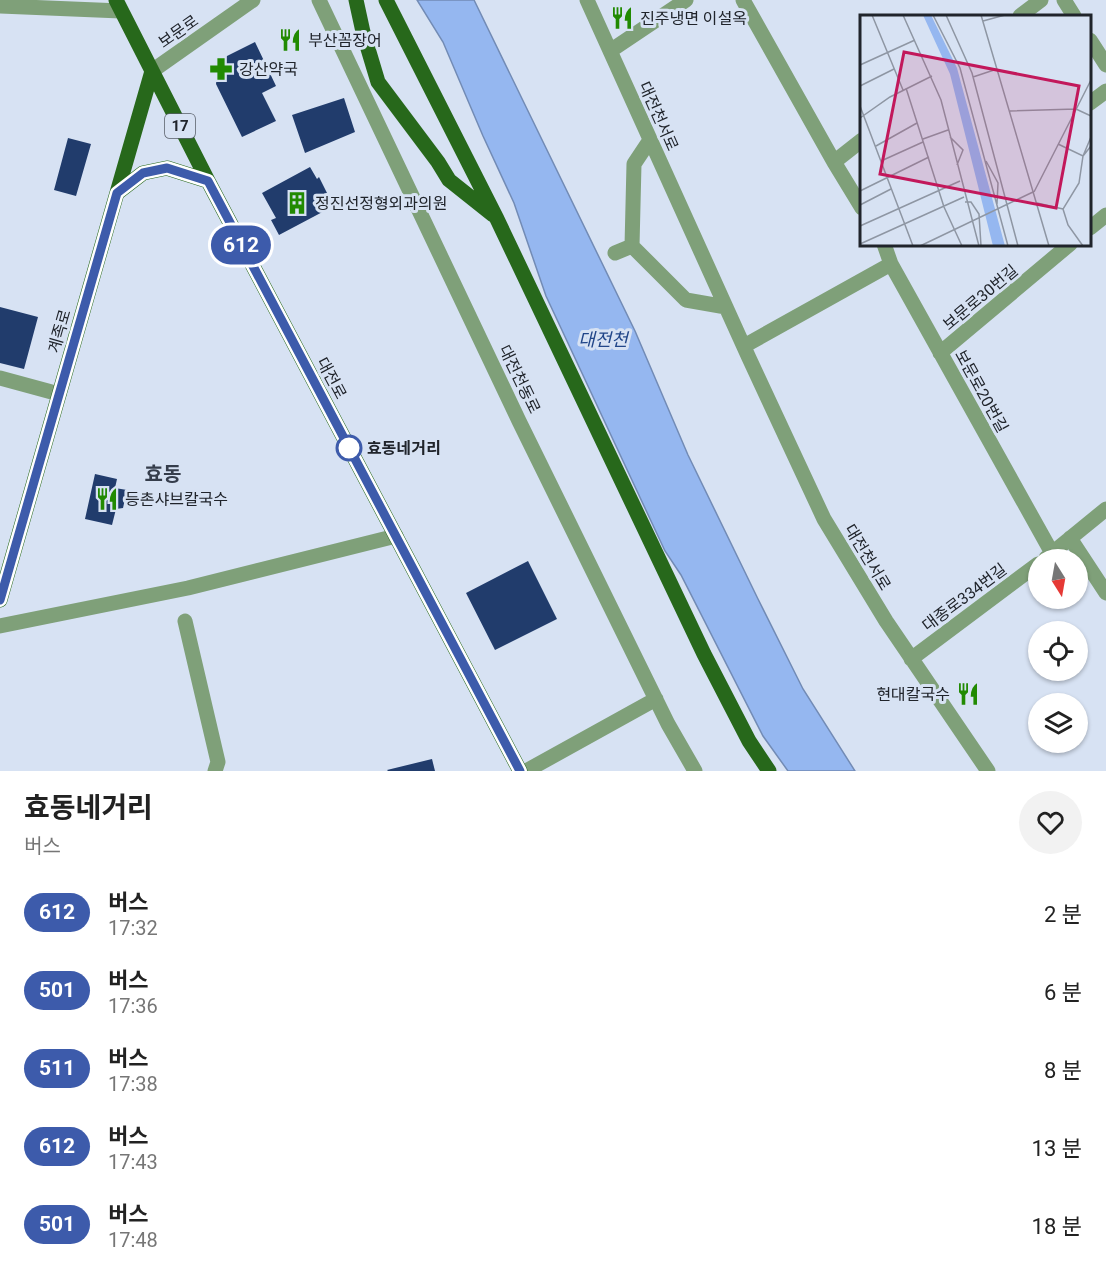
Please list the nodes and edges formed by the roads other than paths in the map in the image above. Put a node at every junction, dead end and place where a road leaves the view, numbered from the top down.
1 (253, 0) edge
2 (318, 0) edge
3 (356, 0) edge
4 (386, 0) edge
5 (587, 0) edge
6 (686, 0) edge
7 (743, 0) edge
8 (1041, 0) edge
9 (1064, 0) edge
10 (118, 5) edge
11 (0, 6) edge
12 (1021, 15) edge
13 (1073, 15) edge
14 (1091, 43) edge
15 (610, 51) junction
16 (1106, 65) edge
17 (152, 71) junction
18 (378, 82) junction
19 (362, 91) junction
20 (1106, 91) edge
21 (1091, 102) edge
22 (650, 140) junction
23 (860, 141) edge
24 (834, 162) junction
25 (208, 181) junction
26 (117, 193) junction
27 (860, 206) edge
28 (1106, 215) edge
29 (497, 219) junction
30 (1091, 226) edge
31 (632, 246) junction
32 (886, 246) edge
33 (1068, 246) edge
34 (615, 253) dead end
35 (891, 264) junction
36 (726, 308) junction
37 (744, 346) junction
38 (940, 353) junction
39 (0, 378) edge
40 (60, 394) junction
41 (1106, 509) edge
42 (396, 536) junction
43 (1070, 538) junction
44 (1044, 549) edge
45 (1057, 549) edge
46 (1028, 571) edge
47 (1106, 593) edge
48 (0, 600) edge
49 (185, 621) dead end
50 (0, 626) edge
51 (911, 659) junction
52 (656, 699) junction
53 (215, 771) edge
54 (520, 771) edge
55 (526, 771) edge
56 (695, 771) edge
57 (770, 771) edge
58 (988, 771) edge

1 - 17 street, 보문로
2 - 19 street, 대전천동로
3 - 18 main road
4 - 29 main road
5 - 15 street, 대전천서로
6 - 15 street
7 - 24 street
8 - 12 street
9 - 13 street
10 - 11 street
10 - 17 main road, 대전로 / 17
14 - 16 street
15 - 22 street, 대전천서로
17 - 25 main road, 대전로 / 17
17 - 26 main road, 계족로
18 - 19 street
18 - 29 main road
19 - 52 street, 대전천동로
20 - 21 street
22 - 31 street
22 - 36 street, 대전천서로
23 - 24 street
24 - 27 street
25 - 26 main road
25 - 42 main road, 대전로 / 17
26 - 40 main road, 계족로
28 - 30 street
29 - 57 main road
31 - 34 street
31 - 36 street
32 - 35 street, 보문로20번길
33 - 38 street, 보문로30번길
35 - 37 street
35 - 38 street, 보문로20번길
36 - 37 street, 대전천서로
37 - 51 street, 대전천서로
38 - 44 street, 보문로20번길
39 - 40 street
40 - 48 main road, 계족로
41 - 43 street
42 - 50 street
42 - 54 main road, 대전로 / 17
43 - 45 street
43 - 47 street
46 - 51 street, 대종로334번길
49 - 53 street
51 - 58 street, 대전천서로
52 - 55 street
52 - 56 street, 대전천동로

